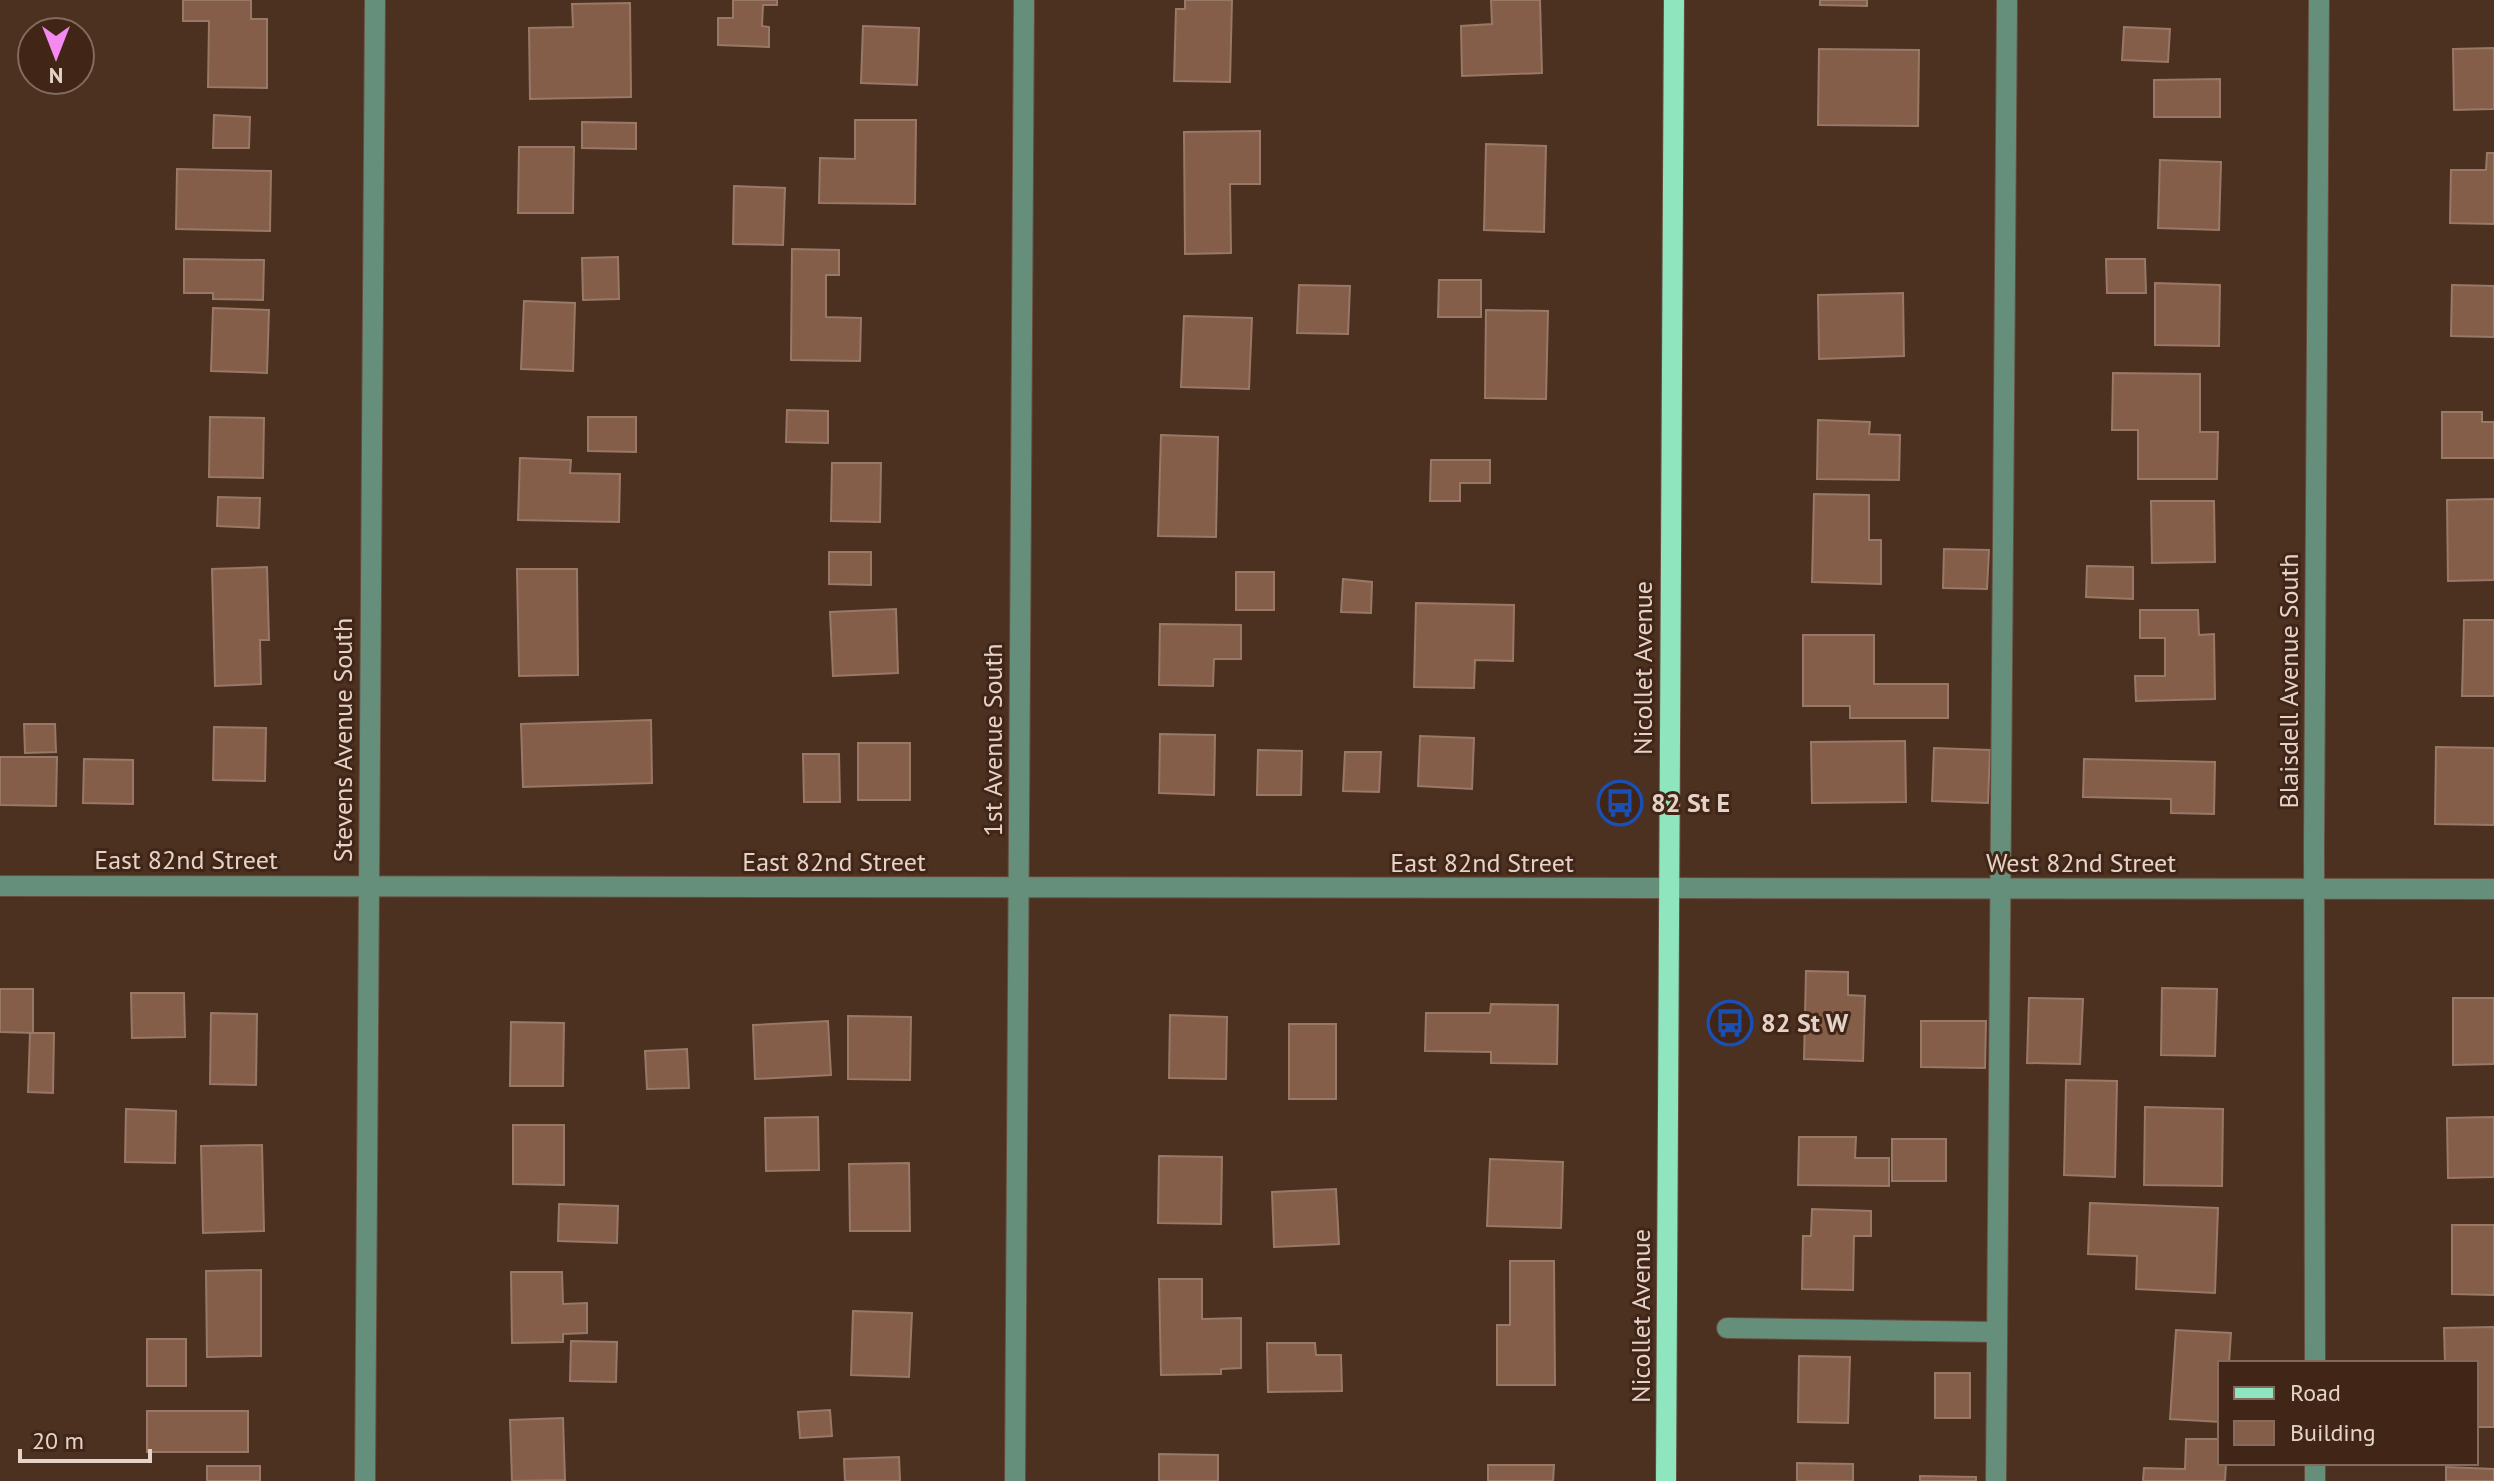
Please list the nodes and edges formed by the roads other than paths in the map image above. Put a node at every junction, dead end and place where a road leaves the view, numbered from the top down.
1 (375, 0) edge
2 (1024, 0) edge
3 (1674, 0) edge
4 (2007, 0) edge
5 (2319, 0) edge
6 (0, 886) edge
7 (368, 886) junction
8 (1018, 889) junction
9 (1668, 889) junction
10 (2001, 889) junction
11 (2314, 889) junction
12 (2494, 889) edge
13 (1727, 1328) dead end
14 (1997, 1332) junction
15 (2315, 1361) edge
16 (365, 1481) edge
17 (1015, 1481) edge
18 (1666, 1481) edge
19 (1996, 1481) edge

1 - 7 street, Stevens Avenue South
2 - 8 street, 1st Avenue South
3 - 9 main road, Nicollet Avenue
4 - 10 street
5 - 11 street, Blaisdell Avenue South
6 - 7 street, East 82nd Street
7 - 8 street, East 82nd Street
7 - 16 street, Stevens Avenue South
8 - 9 street, East 82nd Street
8 - 17 street, 1st Avenue South
9 - 10 street, West 82nd Street
9 - 18 main road, Nicollet Avenue
10 - 11 street, West 82nd Street
10 - 14 street
11 - 12 street, West 82nd Street
11 - 15 street, Blaisdell Avenue South
13 - 14 street
14 - 19 street

